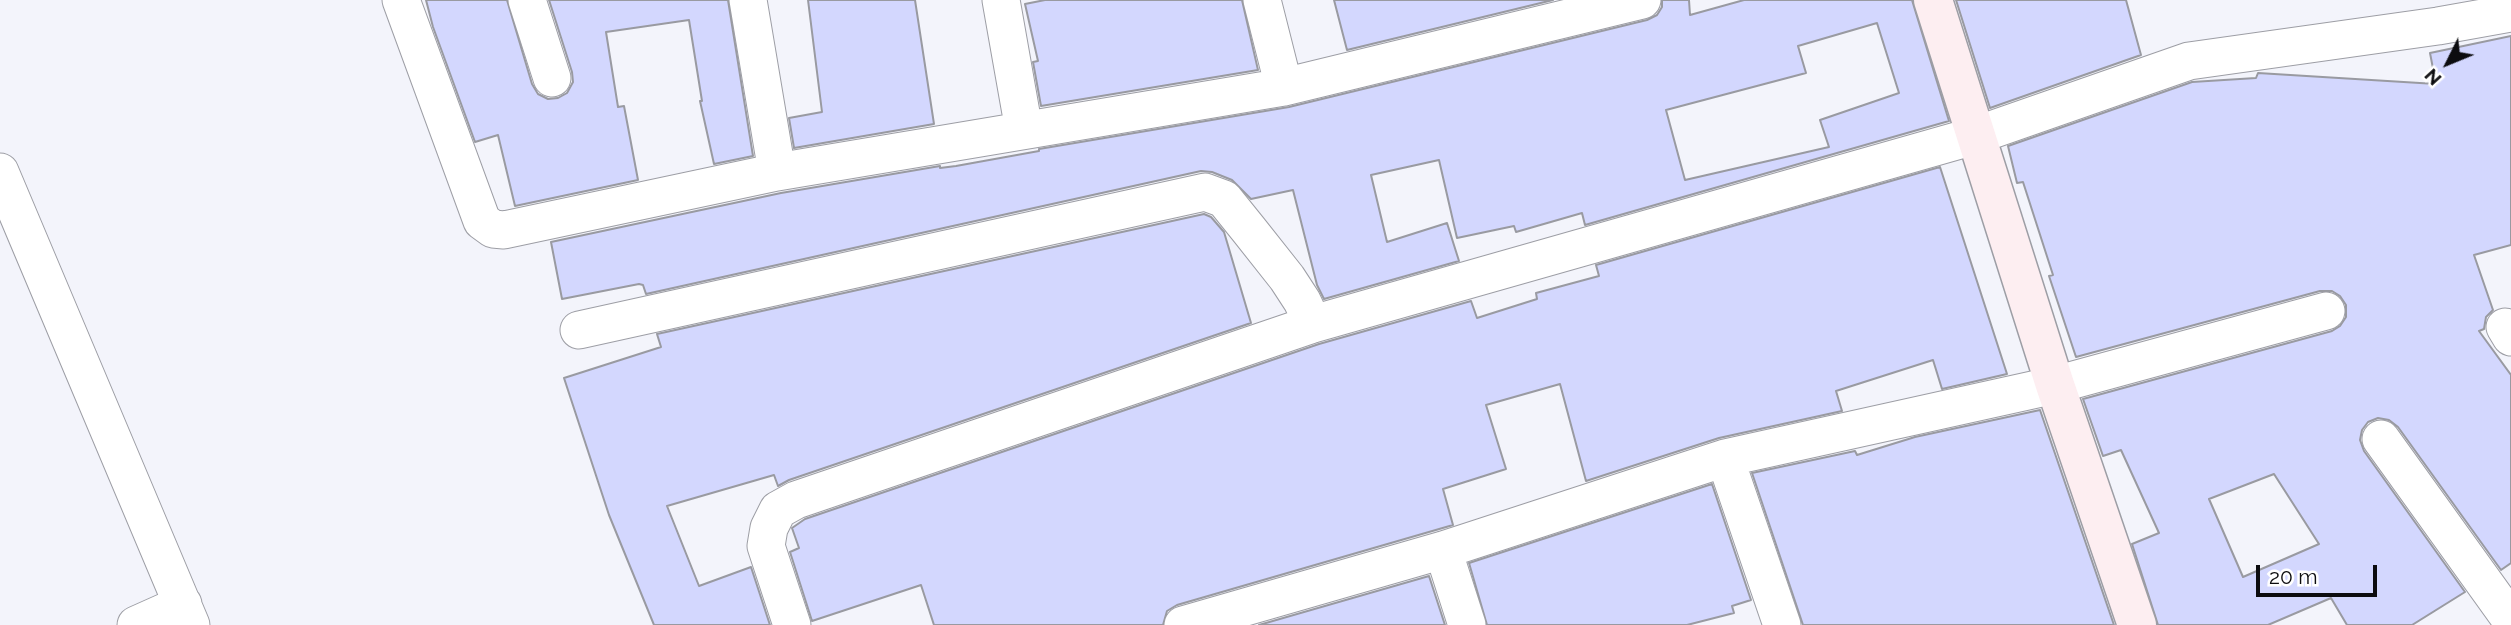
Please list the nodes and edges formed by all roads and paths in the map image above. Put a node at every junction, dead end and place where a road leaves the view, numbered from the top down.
1 (401, 0) edge
2 (527, 0) edge
3 (748, 0) edge
4 (1001, 0) edge
5 (1262, 0) edge
6 (1642, 0) edge
7 (1933, 0) edge
8 (2440, 13) edge
9 (2511, 13) edge
10 (552, 78) dead end
11 (1284, 87) junction
12 (1024, 130) junction
13 (1974, 136) junction
14 (0, 172) edge
15 (777, 172) junction
16 (2326, 311) dead end
17 (1313, 324) junction
18 (579, 330) dead end
19 (2055, 385) junction
20 (2381, 439) dead end
21 (1725, 458) junction
22 (1443, 550) junction
23 (187, 614) edge
24 (2511, 620) edge
25 (136, 625) edge
26 (792, 625) edge
27 (1183, 625) edge
28 (1467, 625) edge
29 (1782, 625) edge
30 (2137, 625) edge

1 - 15 street
2 - 10 street
3 - 15 street
4 - 12 street
5 - 11 street
6 - 11 street
7 - 13 street
8 - 9 street
8 - 13 street
11 - 12 street
12 - 15 street
13 - 17 street
13 - 19 street
14 - 23 street
16 - 19 street
17 - 18 street
17 - 26 street
19 - 21 street
19 - 30 street
20 - 24 street
21 - 22 street
21 - 29 street
22 - 27 street
22 - 28 street
23 - 25 street

